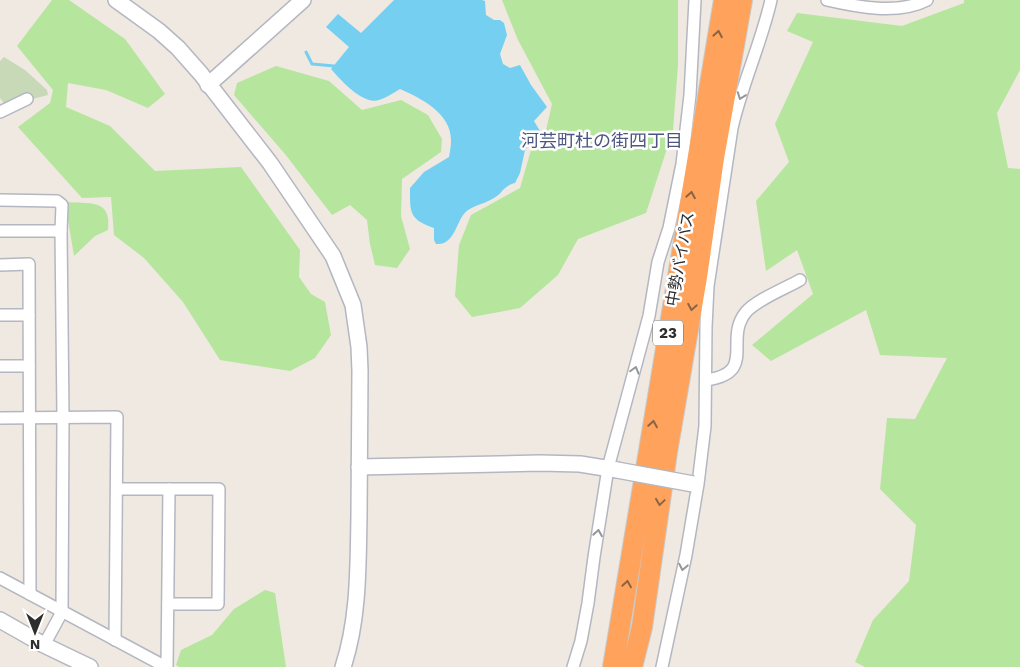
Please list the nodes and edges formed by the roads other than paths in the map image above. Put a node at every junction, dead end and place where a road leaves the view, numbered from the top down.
1 (116, 0) edge
2 (303, 0) edge
3 (695, 0) edge
4 (724, 0) edge
5 (742, 0) edge
6 (771, 0) edge
7 (827, 0) edge
8 (927, 0) edge
9 (208, 85) junction
10 (27, 99) dead end
11 (0, 112) edge
12 (0, 200) edge
13 (0, 231) edge
14 (61, 231) junction
15 (0, 264) edge
16 (800, 280) dead end
17 (0, 315) edge
18 (29, 315) junction
19 (0, 366) edge
20 (29, 366) junction
21 (706, 380) junction
22 (63, 417) junction
23 (0, 418) edge
24 (30, 418) junction
25 (359, 467) junction
26 (613, 469) junction
27 (696, 484) junction
28 (118, 489) junction
29 (169, 489) junction
30 (0, 578) edge
31 (30, 594) junction
32 (168, 604) junction
33 (62, 612) junction
34 (622, 616) junction
35 (0, 620) edge
36 (642, 627) junction
37 (115, 640) junction
38 (44, 645) junction
39 (90, 667) edge
40 (167, 667) edge
41 (343, 667) edge
42 (573, 667) edge
43 (604, 667) edge
44 (613, 667) edge
45 (632, 667) edge
46 (638, 667) edge
47 (662, 667) edge

1 - 9 street
2 - 9 street
26 -> 3 street
34 -> 4 highway, 中勢バイパス / 23
5 -> 36 highway, 中勢バイパス / 23
6 -> 21 street
7 - 8 street
9 - 25 street
10 - 11 street
12 - 14 street
13 - 14 street
14 - 22 street
15 - 18 street
16 - 21 street
17 - 18 street
18 - 20 street
19 - 20 street
20 - 24 street
21 - 27 street
22 - 24 street
22 - 28 street
22 - 33 street
23 - 24 street
24 - 31 street
25 - 26 street
25 - 41 street
26 - 27 street, bridge
42 -> 26 street
27 -> 47 street
28 - 29 street
28 - 37 street
29 - 32 street
29 - 32 street
30 - 31 street
31 - 33 street
32 - 40 street
33 - 37 street
33 - 38 street
34 - 43 highway
34 - 44 highway, 中勢バイパス / 23
35 - 38 street
36 - 45 highway, 中勢バイパス / 23
36 - 46 highway
37 - 40 street
38 - 39 street

